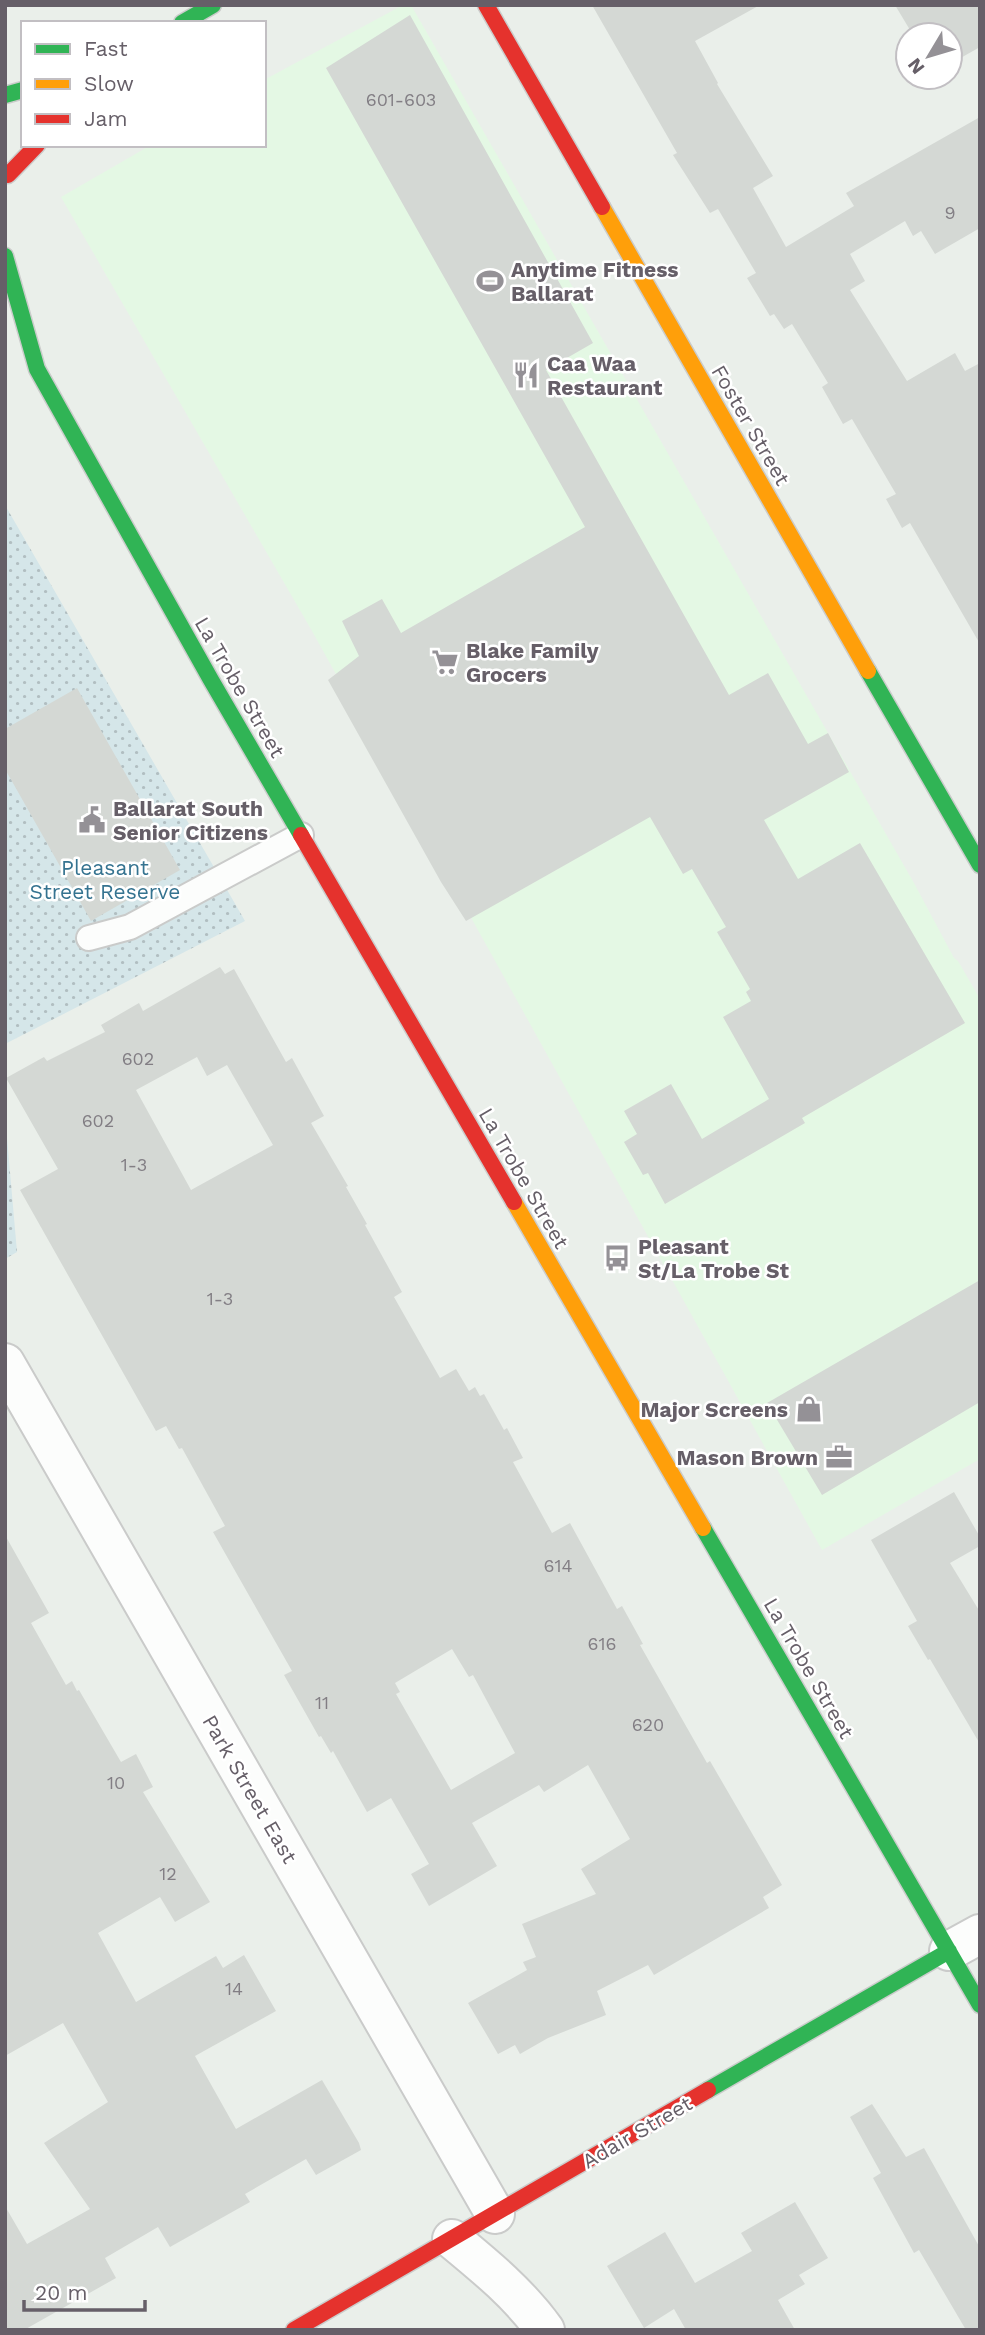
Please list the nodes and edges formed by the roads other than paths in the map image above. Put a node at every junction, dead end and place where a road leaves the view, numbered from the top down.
1 (213, 5) edge
2 (486, 5) edge
3 (185, 21) edge
4 (35, 147) edge
5 (7, 175) edge
6 (5, 256) edge
7 (13, 344) dead end
8 (37, 369) junction
9 (301, 835) junction
10 (980, 865) edge
11 (89, 938) dead end
12 (5, 1363) edge
13 (965, 1943) edge
14 (980, 2005) edge
15 (495, 2214) junction
16 (452, 2239) junction
17 (294, 2330) edge
18 (545, 2330) edge

1 - 3 main road
2 - 10 main road, Foster Street
4 - 5 main road
6 - 8 main road, La Trobe Street
7 - 8 main road, La Trobe Street
8 - 9 main road, La Trobe Street
9 - 11 lane
9 - 13 main road, La Trobe Street
12 - 15 street, Park Street East
13 - 14 main road, La Trobe Street
13 - 15 main road, Adair Street
15 - 16 main road, Adair Street
16 - 17 main road, Adair Street
16 - 18 street

